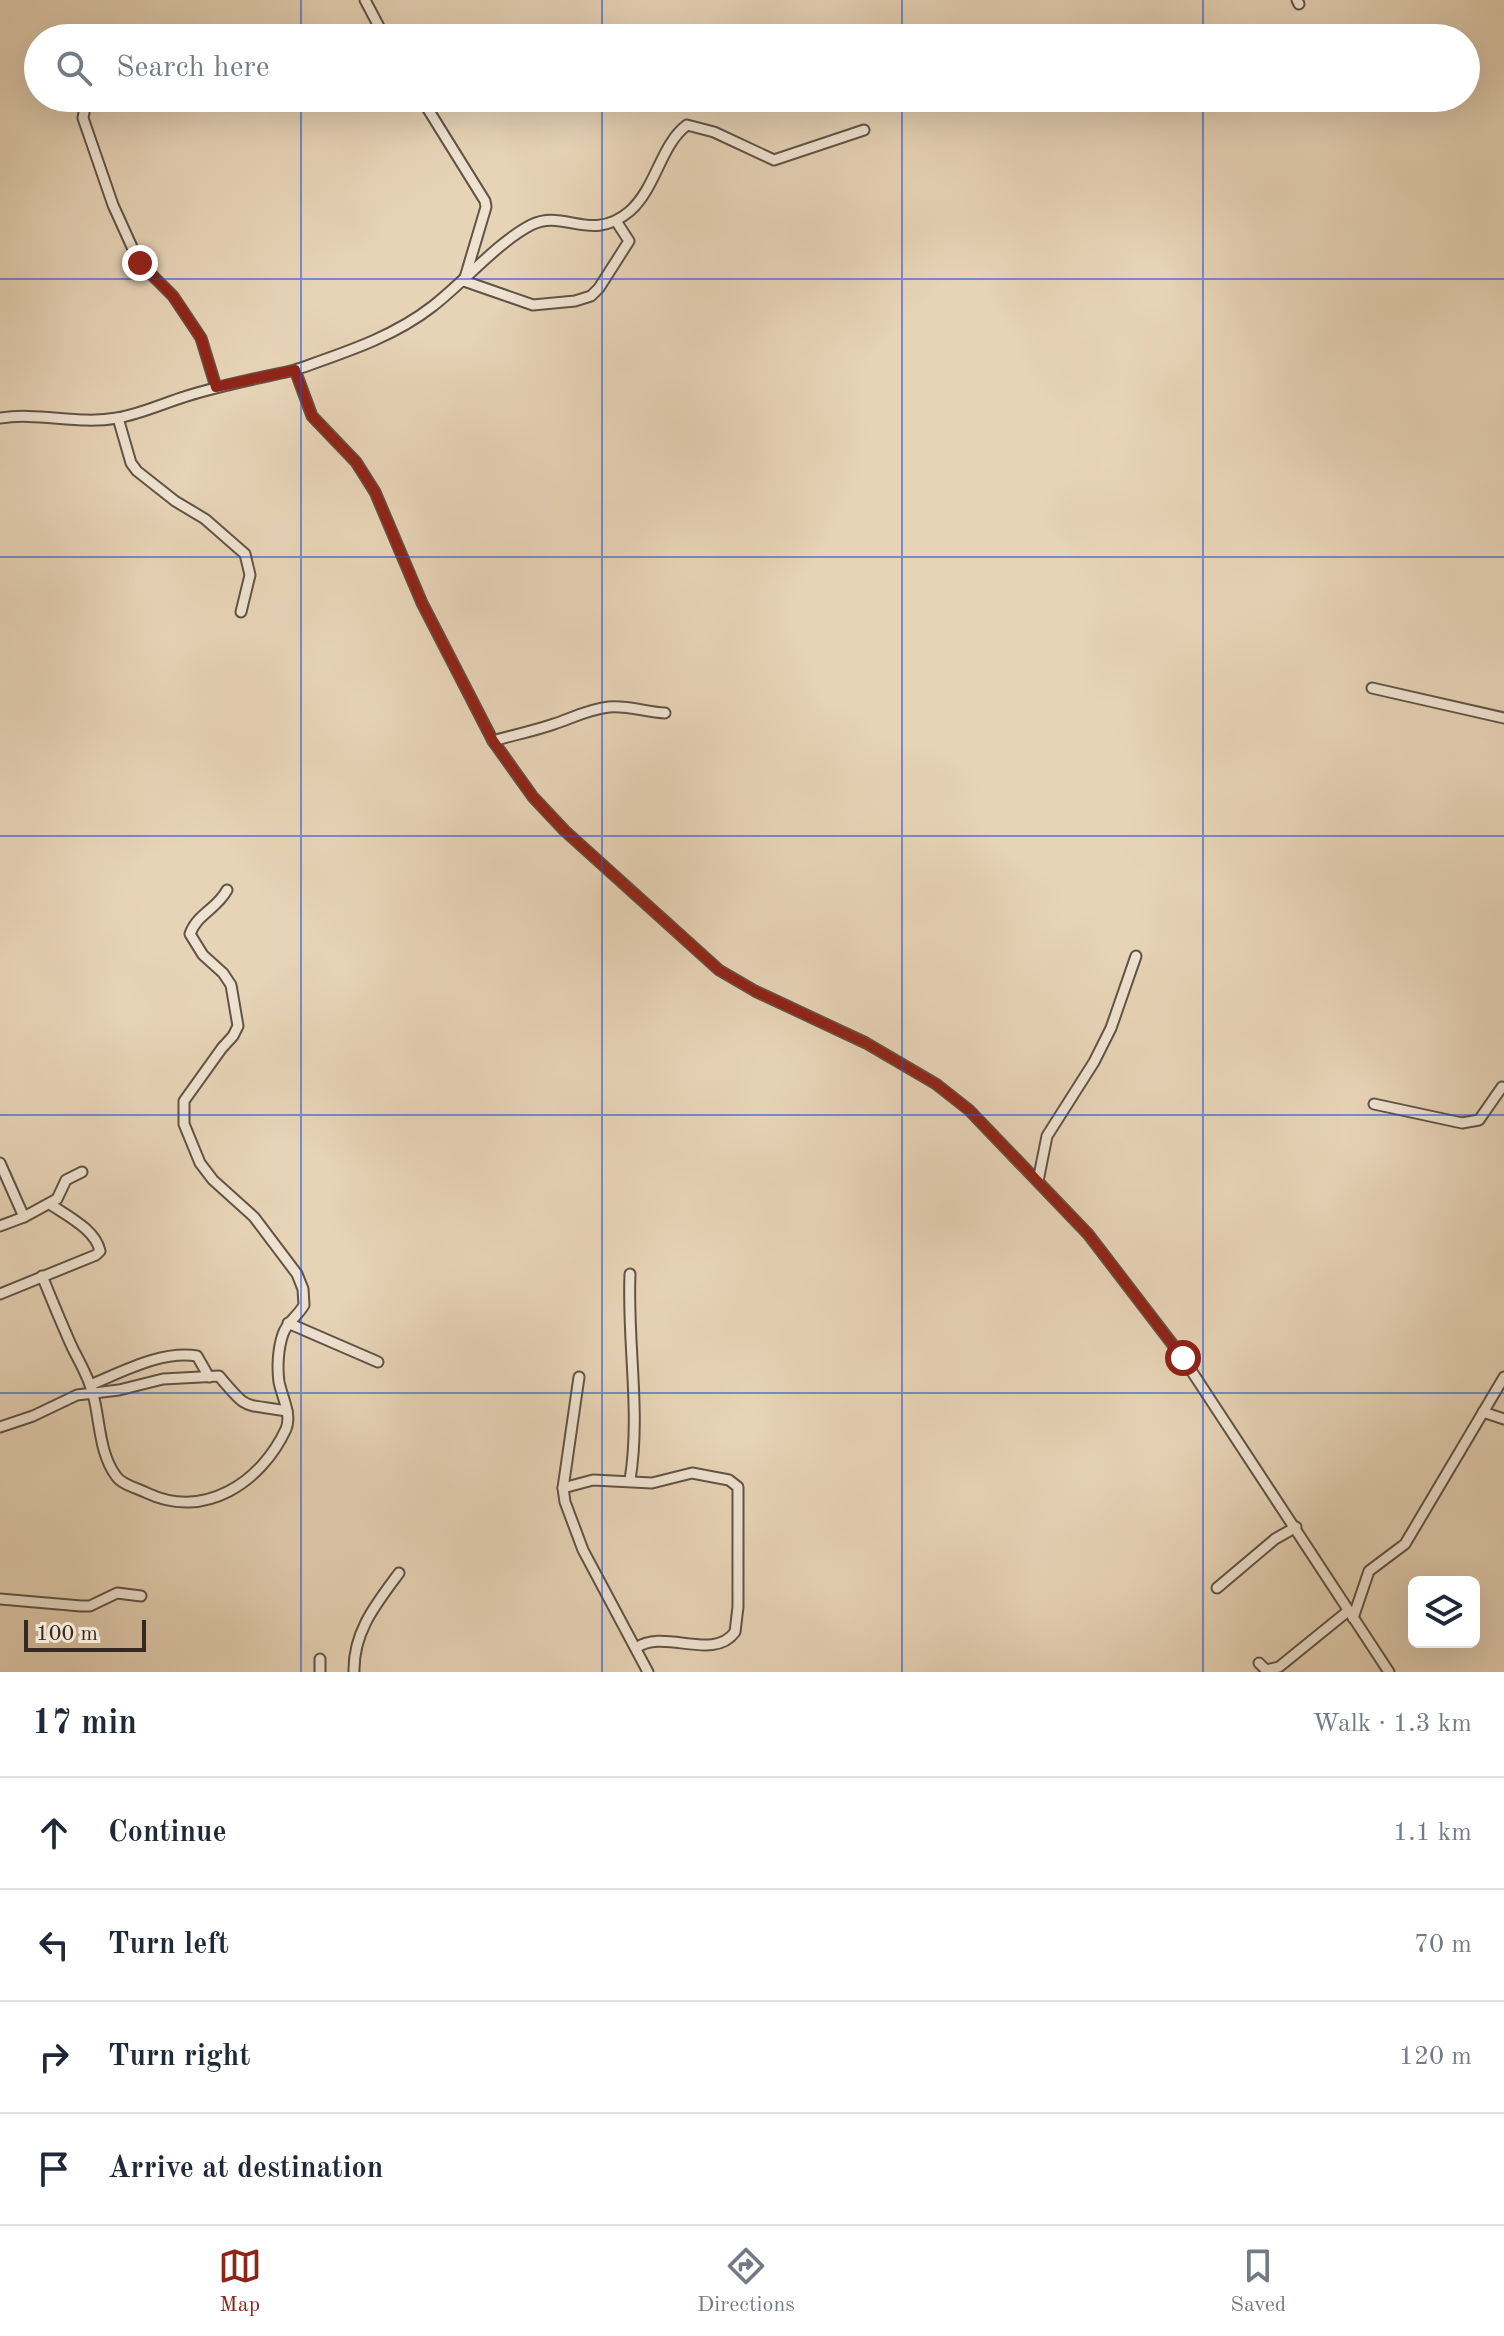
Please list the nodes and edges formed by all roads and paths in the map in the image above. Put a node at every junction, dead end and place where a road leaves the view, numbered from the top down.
1 (365, 0) edge
2 (378, 24) edge
3 (84, 112) edge
4 (430, 112) edge
5 (864, 130) dead end
6 (616, 221) junction
7 (464, 281) junction
8 (295, 370) junction
9 (216, 387) junction
10 (0, 418) edge
11 (118, 418) junction
12 (241, 612) dead end
13 (1372, 688) dead end
14 (665, 713) dead end
15 (1504, 718) edge
16 (493, 741) junction
17 (227, 890) dead end
18 (1136, 956) dead end
19 (1503, 1084) edge
20 (1374, 1104) dead end
21 (0, 1163) edge
22 (82, 1172) dead end
23 (1038, 1181) junction
24 (50, 1204) junction
25 (24, 1217) junction
26 (0, 1226) edge
27 (630, 1274) dead end
28 (42, 1276) junction
29 (0, 1294) edge
30 (288, 1323) junction
31 (378, 1362) dead end
32 (209, 1377) junction
33 (579, 1377) dead end
34 (1504, 1377) edge
35 (92, 1389) junction
36 (287, 1411) junction
37 (1483, 1412) junction
38 (1504, 1419) edge
39 (0, 1427) edge
40 (630, 1480) junction
41 (563, 1488) junction
42 (1296, 1527) junction
43 (399, 1573) dead end
44 (1217, 1588) dead end
45 (141, 1596) dead end
46 (0, 1599) edge
47 (1350, 1614) junction
48 (636, 1648) junction
49 (320, 1659) dead end
50 (1259, 1663) dead end
51 (320, 1672) edge
52 (354, 1672) edge
53 (648, 1672) edge
54 (1389, 1672) edge

1 - 2 street
3 - 9 street
4 - 7 street
5 - 6 street
6 - 7 street
6 - 7 street
7 - 8 street
8 - 9 street
8 - 16 street
9 - 11 street
10 - 11 street
11 - 12 street
13 - 15 street
14 - 16 street
16 - 23 street
17 - 30 street
18 - 23 street
19 - 20 street
21 - 25 street
22 - 24 street
23 - 42 street
24 - 25 street
24 - 28 street
25 - 26 street
27 - 40 street
28 - 29 street
28 - 35 street
30 - 31 street
30 - 36 street
32 - 35 street
32 - 35 street
32 - 36 street
33 - 41 street
34 - 37 street
35 - 36 street
35 - 39 street
37 - 38 street
37 - 47 street
40 - 41 street
40 - 48 street
41 - 48 street
42 - 44 street
42 - 47 street
43 - 52 street
45 - 46 street
47 - 50 street
47 - 54 street
48 - 53 street
49 - 51 street

